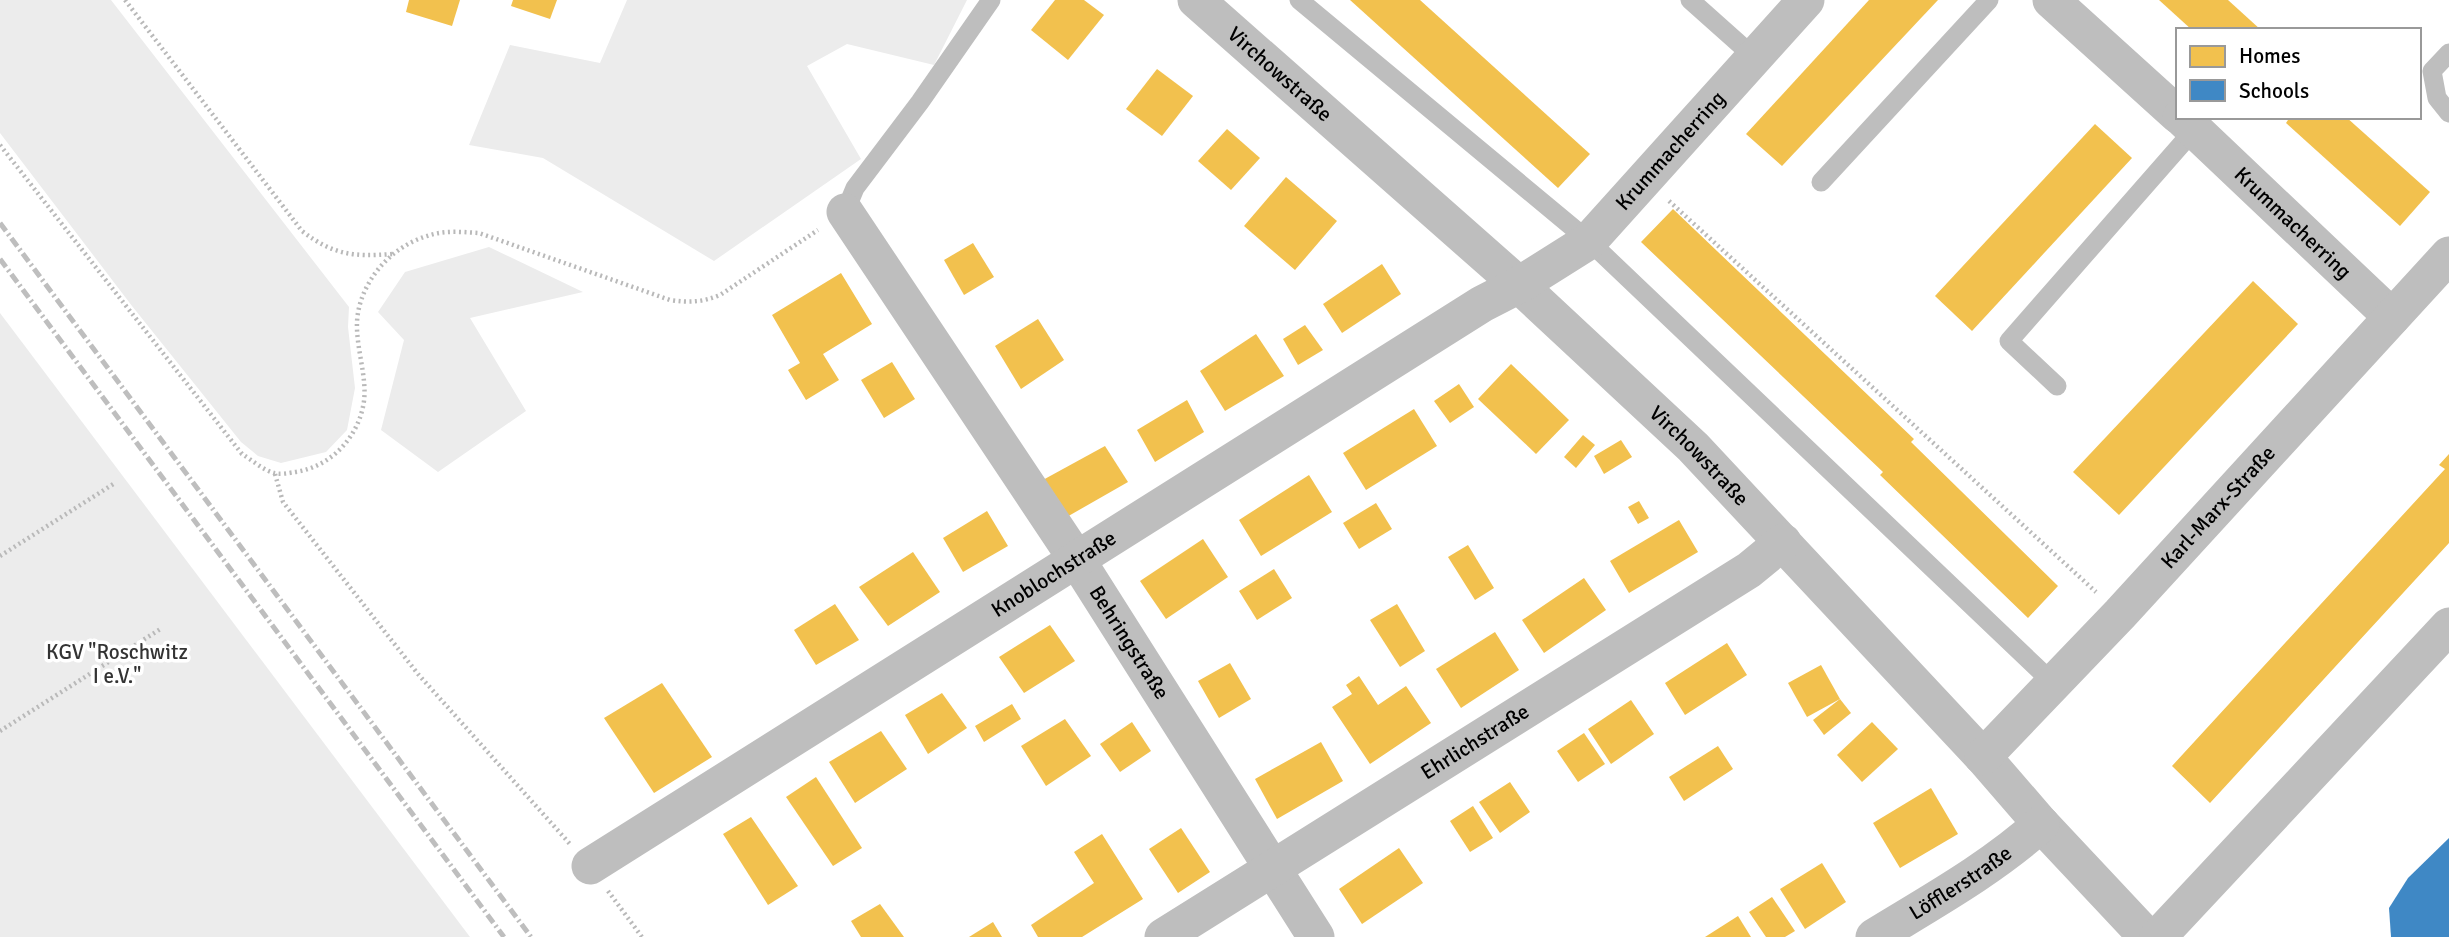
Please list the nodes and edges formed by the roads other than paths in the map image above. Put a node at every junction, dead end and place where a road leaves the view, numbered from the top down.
1 (991, 0) edge
2 (1299, 0) edge
3 (1690, 0) edge
4 (1806, 0) edge
5 (1989, 0) edge
6 (2052, 0) edge
7 (1212, 5) edge
8 (2449, 53) edge
9 (1754, 57) junction
10 (2449, 113) edge
11 (2176, 114) edge
12 (2184, 121) edge
13 (1821, 182) dead end
14 (845, 212) joint
15 (1589, 241) junction
16 (2449, 255) edge
17 (1519, 285) junction
18 (2392, 317) junction
19 (2057, 386) dead end
20 (1783, 542) junction
21 (1077, 560) junction
22 (2449, 626) edge
23 (2053, 683) junction
24 (1983, 757) junction
25 (2041, 824) junction
26 (590, 866) road end
27 (1272, 869) junction
28 (1163, 937) edge
29 (1315, 937) edge
30 (1874, 937) edge
31 (2147, 937) edge
32 (2158, 937) edge

1 - 14 lane
2 - 15 lane
3 - 9 lane
4 - 9 street, Krummacherring
5 - 13 lane
6 - 11 street, Krummacherring
7 - 17 street, Virchowstraße
8 - 10 lane
9 - 15 street, Krummacherring
12 - 18 street, Krummacherring
12 - 19 lane
14 - 21 street, Behringstraße
15 - 17 street, Krummacherring
15 - 23 lane
16 - 18 street, Karl-Marx-Straße
17 - 20 street, Virchowstraße
17 - 21 street, Knoblochstraße
18 - 23 street, Karl-Marx-Straße
20 - 24 street, Virchowstraße
20 - 27 street, Ehrlichstraße
21 - 26 street, Knoblochstraße
21 - 27 street, Behringstraße
22 - 32 street
23 - 24 street, Karl-Marx-Straße
24 - 25 street, Virchowstraße
25 - 30 street, Löfflerstraße
25 - 31 street, Virchowstraße
27 - 28 street, Ehrlichstraße
27 - 29 street, Behringstraße

